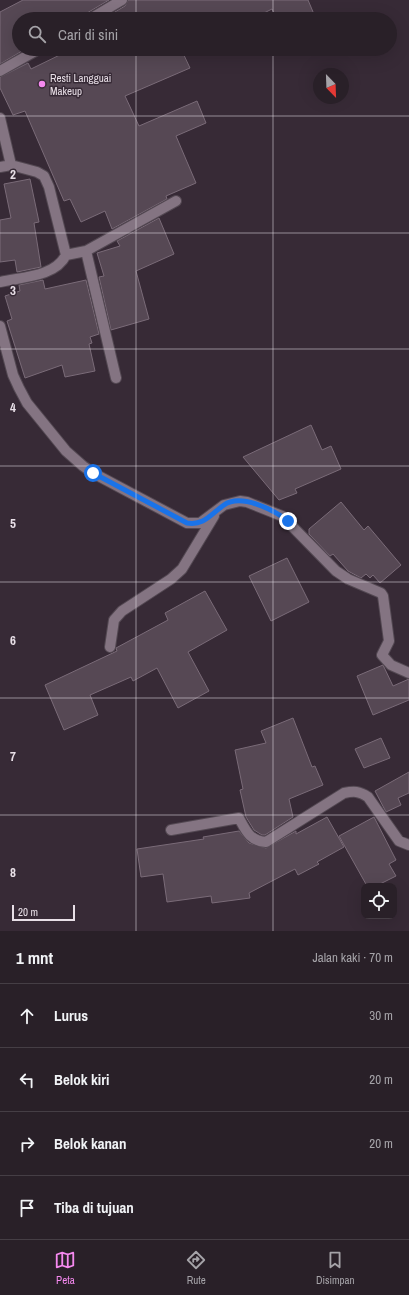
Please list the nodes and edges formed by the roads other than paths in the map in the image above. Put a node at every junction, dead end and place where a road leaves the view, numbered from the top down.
1 (121, 0) edge
2 (101, 12) edge
3 (26, 56) edge
4 (0, 71) edge
5 (0, 118) edge
6 (11, 165) junction
7 (0, 167) edge
8 (176, 201) dead end
9 (86, 251) junction
10 (66, 255) junction
11 (0, 282) edge
12 (0, 326) edge
13 (116, 378) dead end
14 (217, 511) junction
15 (110, 647) dead end
16 (409, 673) edge
17 (171, 830) dead end
18 (409, 845) edge

1 - 2 street
3 - 4 street
5 - 6 street
6 - 7 street
6 - 10 street
8 - 9 street
9 - 10 street
9 - 13 street
10 - 11 street
12 - 14 street
14 - 15 street
14 - 16 street
17 - 18 street

